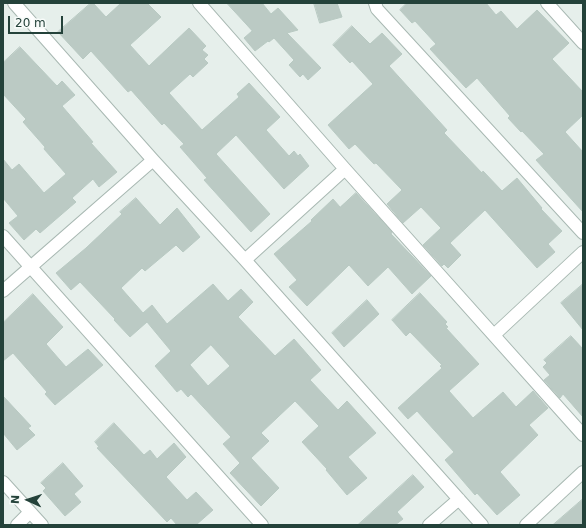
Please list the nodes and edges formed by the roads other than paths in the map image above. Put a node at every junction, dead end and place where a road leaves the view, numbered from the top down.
1 (14, 3) edge
2 (200, 3) edge
3 (376, 3) edge
4 (547, 3) edge
5 (583, 43) edge
6 (153, 160) junction
7 (345, 169) junction
8 (583, 233) edge
9 (3, 236) edge
10 (583, 252) edge
11 (245, 260) junction
12 (31, 268) junction
13 (3, 291) edge
14 (494, 335) junction
15 (583, 435) edge
16 (583, 472) edge
17 (3, 482) edge
18 (459, 499) junction
19 (30, 512) junction
20 (17, 525) edge
21 (42, 525) edge
22 (262, 525) edge
23 (429, 525) edge
24 (482, 525) edge
25 (526, 525) edge

1 - 6 street
2 - 7 street
3 - 8 street
4 - 5 street
6 - 11 street
6 - 12 street
7 - 11 street
7 - 14 street
9 - 12 street
10 - 14 street
11 - 18 street
12 - 13 street
12 - 22 street
14 - 15 street
16 - 25 street
17 - 19 street
18 - 23 street
18 - 24 street
19 - 20 street
19 - 21 street

